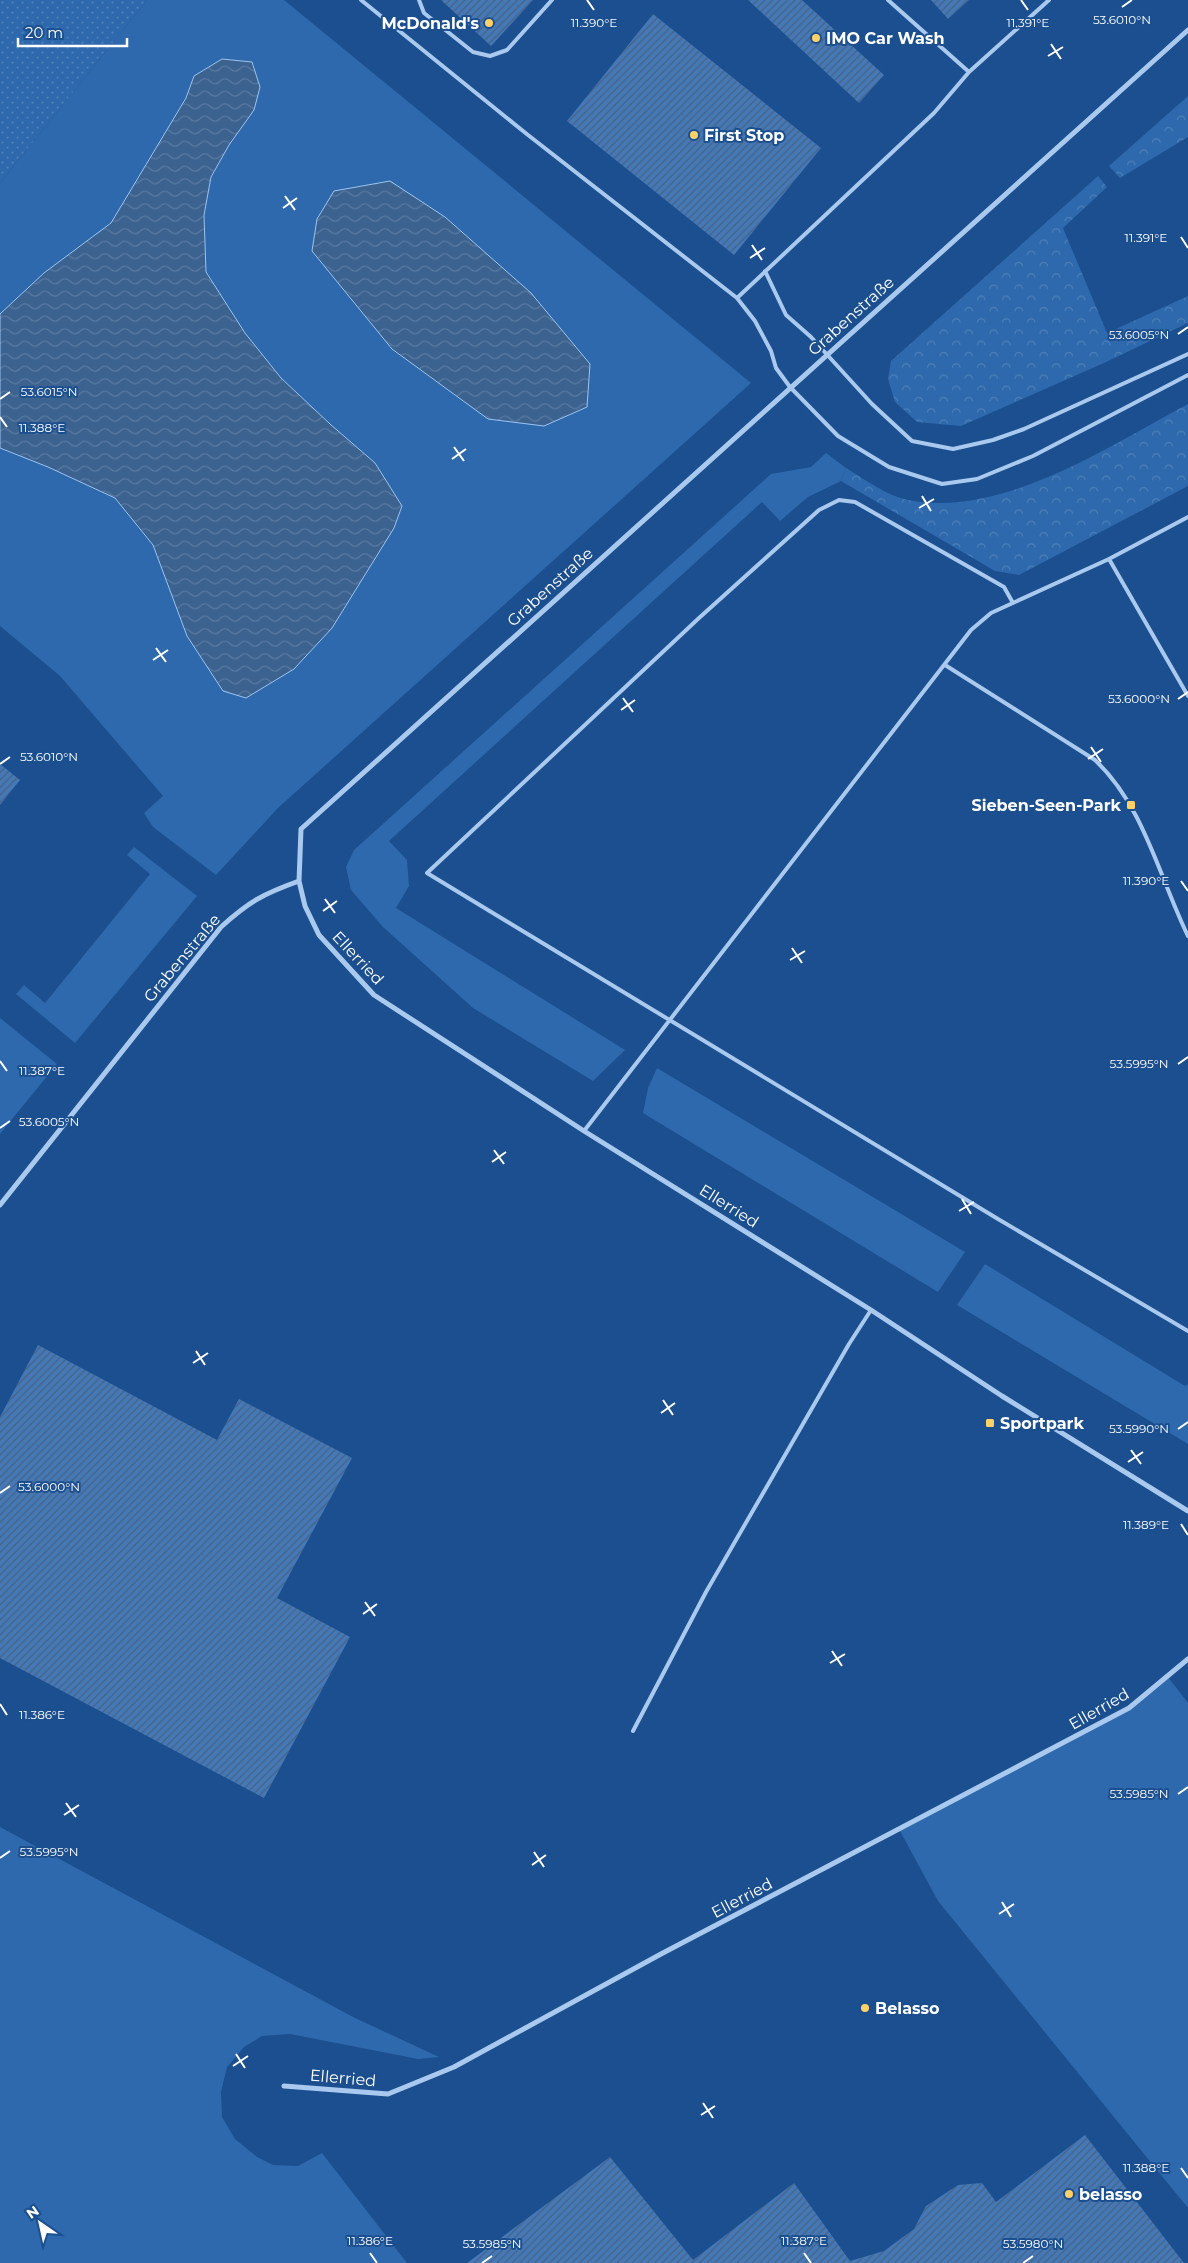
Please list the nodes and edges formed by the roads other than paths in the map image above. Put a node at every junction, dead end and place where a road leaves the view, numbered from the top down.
1 (361, 0) edge
2 (419, 0) edge
3 (552, 0) edge
4 (888, 0) edge
5 (1049, 0) edge
6 (1188, 30) edge
7 (969, 72) junction
8 (765, 271) junction
9 (737, 298) junction
10 (1188, 354) edge
11 (828, 355) junction
12 (1188, 375) edge
13 (790, 387) junction
14 (1188, 517) edge
15 (1109, 559) junction
16 (1013, 603) junction
17 (945, 665) junction
18 (1188, 696) edge
19 (299, 881) junction
20 (1188, 936) edge
21 (671, 1020) junction
22 (584, 1131) junction
23 (0, 1205) edge
24 (871, 1310) junction
25 (1188, 1331) edge
26 (1188, 1512) edge
27 (1188, 1659) edge
28 (633, 1731) dead end
29 (284, 2086) dead end

1 - 9 lane
2 - 3 lane
4 - 7 lane
5 - 7 lane
6 - 11 street, Grabenstraße
7 - 8 lane
8 - 9 lane
8 - 11 lane
9 - 13 lane
10 - 11 lane
11 - 13 street, Grabenstraße
12 - 13 lane
13 - 19 street, Grabenstraße
14 - 15 lane
15 - 16 lane
15 - 18 lane
16 - 17 lane
16 - 21 lane
17 - 20 lane
17 - 21 lane
19 - 22 street, Ellerried
19 - 23 street, Grabenstraße
21 - 22 lane
21 - 25 lane
22 - 24 street, Ellerried
24 - 26 street, Ellerried
24 - 28 lane
27 - 29 street, Ellerried

